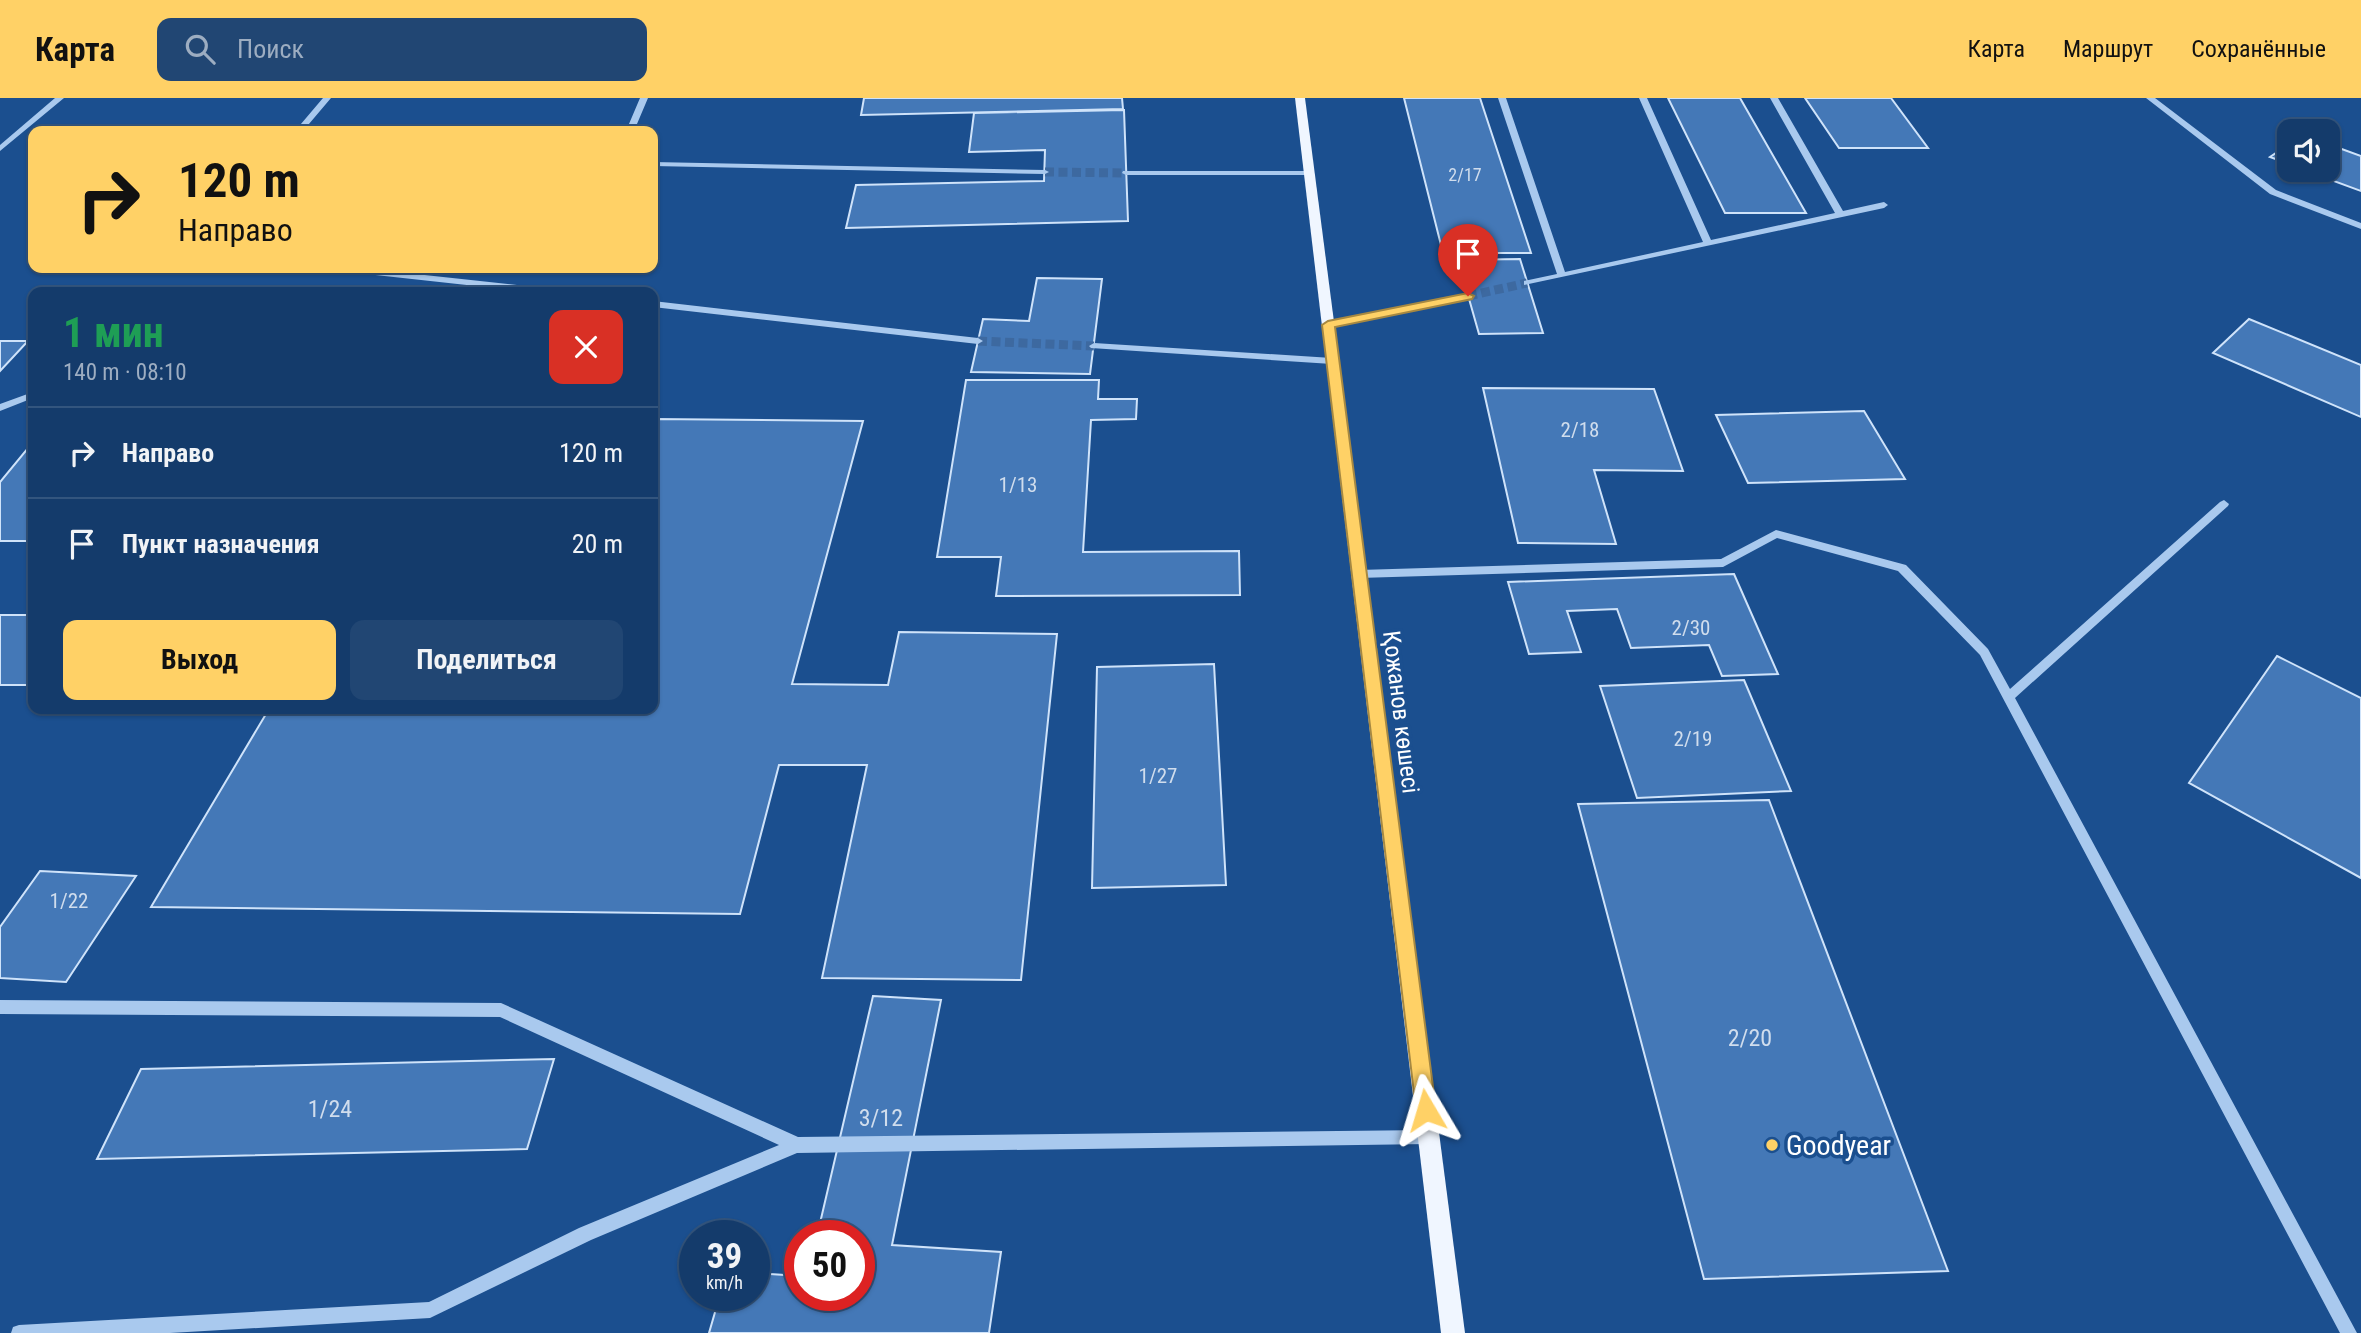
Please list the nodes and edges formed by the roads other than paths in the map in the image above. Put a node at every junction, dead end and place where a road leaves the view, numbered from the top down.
1 (60, 98) edge
2 (327, 98) edge
3 (644, 98) edge
4 (1300, 98) edge
5 (1502, 98) edge
6 (1643, 98) edge
7 (1774, 98) edge
8 (2150, 98) edge
9 (303, 126) edge
10 (632, 126) edge
11 (0, 149) edge
12 (658, 164) edge
13 (1045, 172) tunnel mouth
14 (1126, 173) tunnel mouth
15 (1310, 173) junction
16 (1884, 205) dead end
17 (1840, 214) junction
18 (2361, 226) edge
19 (1708, 243) junction
20 (384, 273) edge
21 (1562, 275) junction
22 (1527, 283) tunnel mouth
23 (508, 287) edge
24 (1468, 296) tunnel mouth
25 (658, 305) edge
26 (1328, 325) junction
27 (978, 341) tunnel mouth
28 (1094, 346) tunnel mouth
29 (1332, 361) junction
30 (28, 396) edge
31 (0, 408) edge
32 (2224, 505) dead end
33 (1359, 574) junction
34 (2008, 697) junction
35 (0, 1007) edge
36 (1429, 1137) junction
37 (797, 1145) junction
38 (19, 1333) edge
39 (1453, 1333) edge
40 (2349, 1333) edge

1 - 11 street
2 - 9 street
3 - 10 street
4 - 15 main road, Қожанов көшесі
5 - 21 street
6 - 19 street
7 - 17 lane
8 - 18 street
12 - 13 street
14 - 15 street
15 - 26 main road, Қожанов көшесі
16 - 17 street
17 - 19 street
19 - 21 street
20 - 23 street
21 - 22 street
24 - 26 street
25 - 27 street
26 - 29 main road, Қожанов көшесі
28 - 29 street
29 - 33 main road, Қожанов көшесі
30 - 31 street
32 - 34 street
33 - 34 lane
33 - 36 main road, Қожанов көшесі
34 - 40 street
35 - 37 street
36 - 37 street
36 - 39 main road, Қожанов көшесі
37 - 38 street

